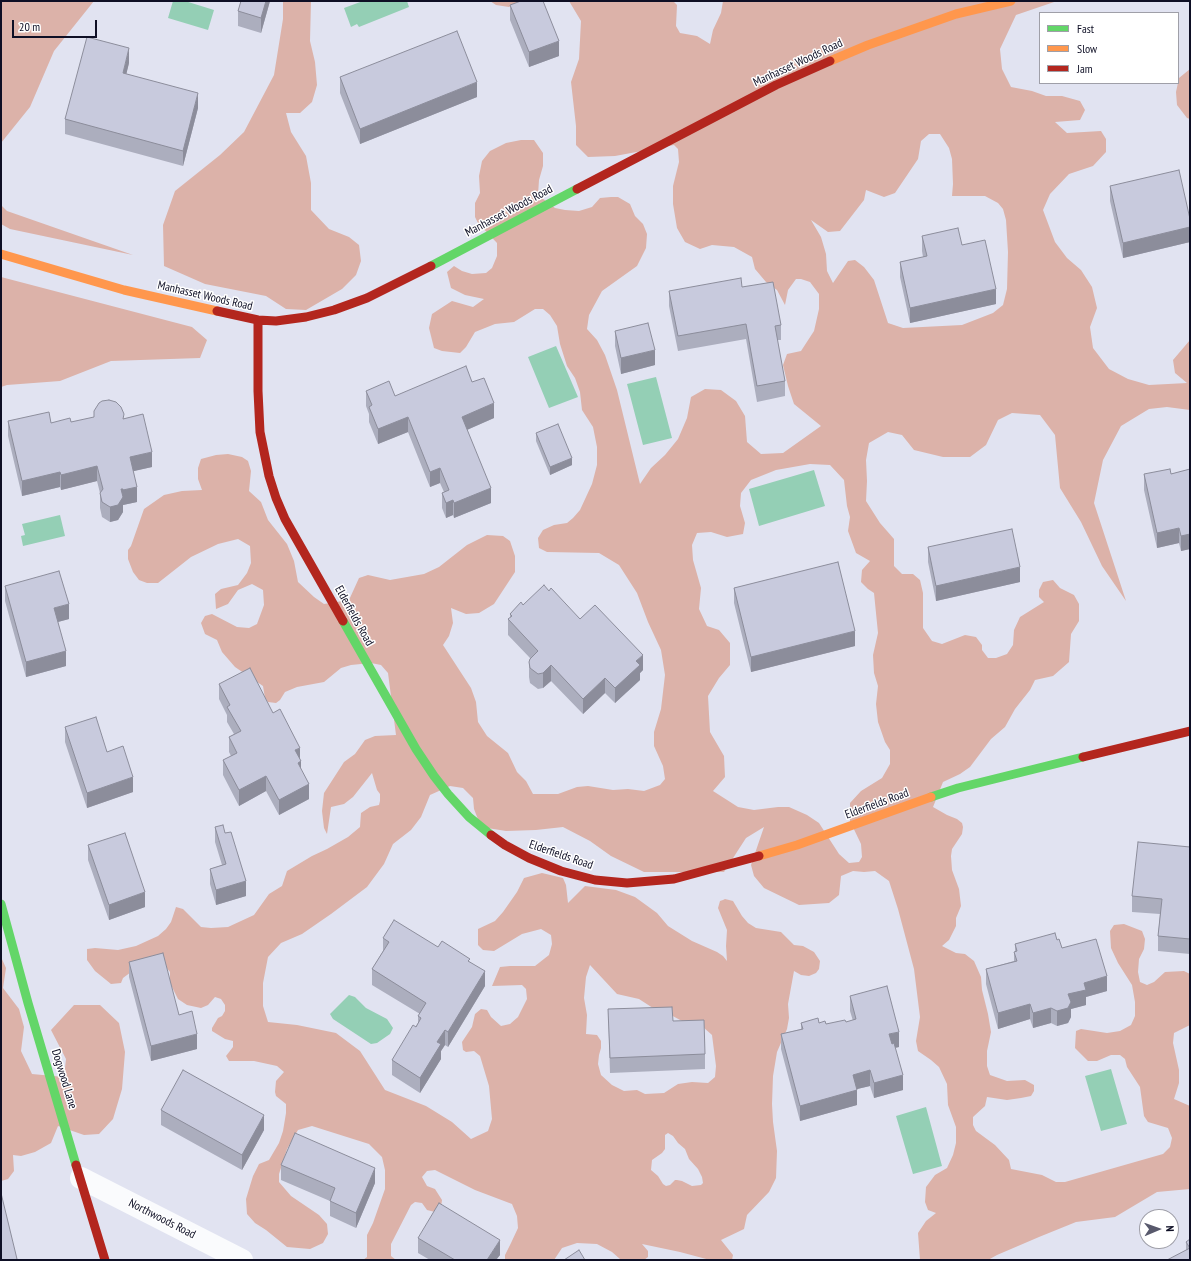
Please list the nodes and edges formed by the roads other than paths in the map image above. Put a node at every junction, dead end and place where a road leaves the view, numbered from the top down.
1 (1011, 1) edge
2 (1, 254) edge
3 (258, 320) junction
4 (1190, 731) edge
5 (1, 904) edge
6 (81, 1178) junction
7 (105, 1260) edge
8 (242, 1260) edge

1 - 3 street, Manhasset Woods Road
2 - 3 street, Manhasset Woods Road
3 - 4 street, Elderfields Road
5 - 6 street, Dogwood Lane
6 - 7 street, Dogwood Lane
6 - 8 street, Northwoods Road

